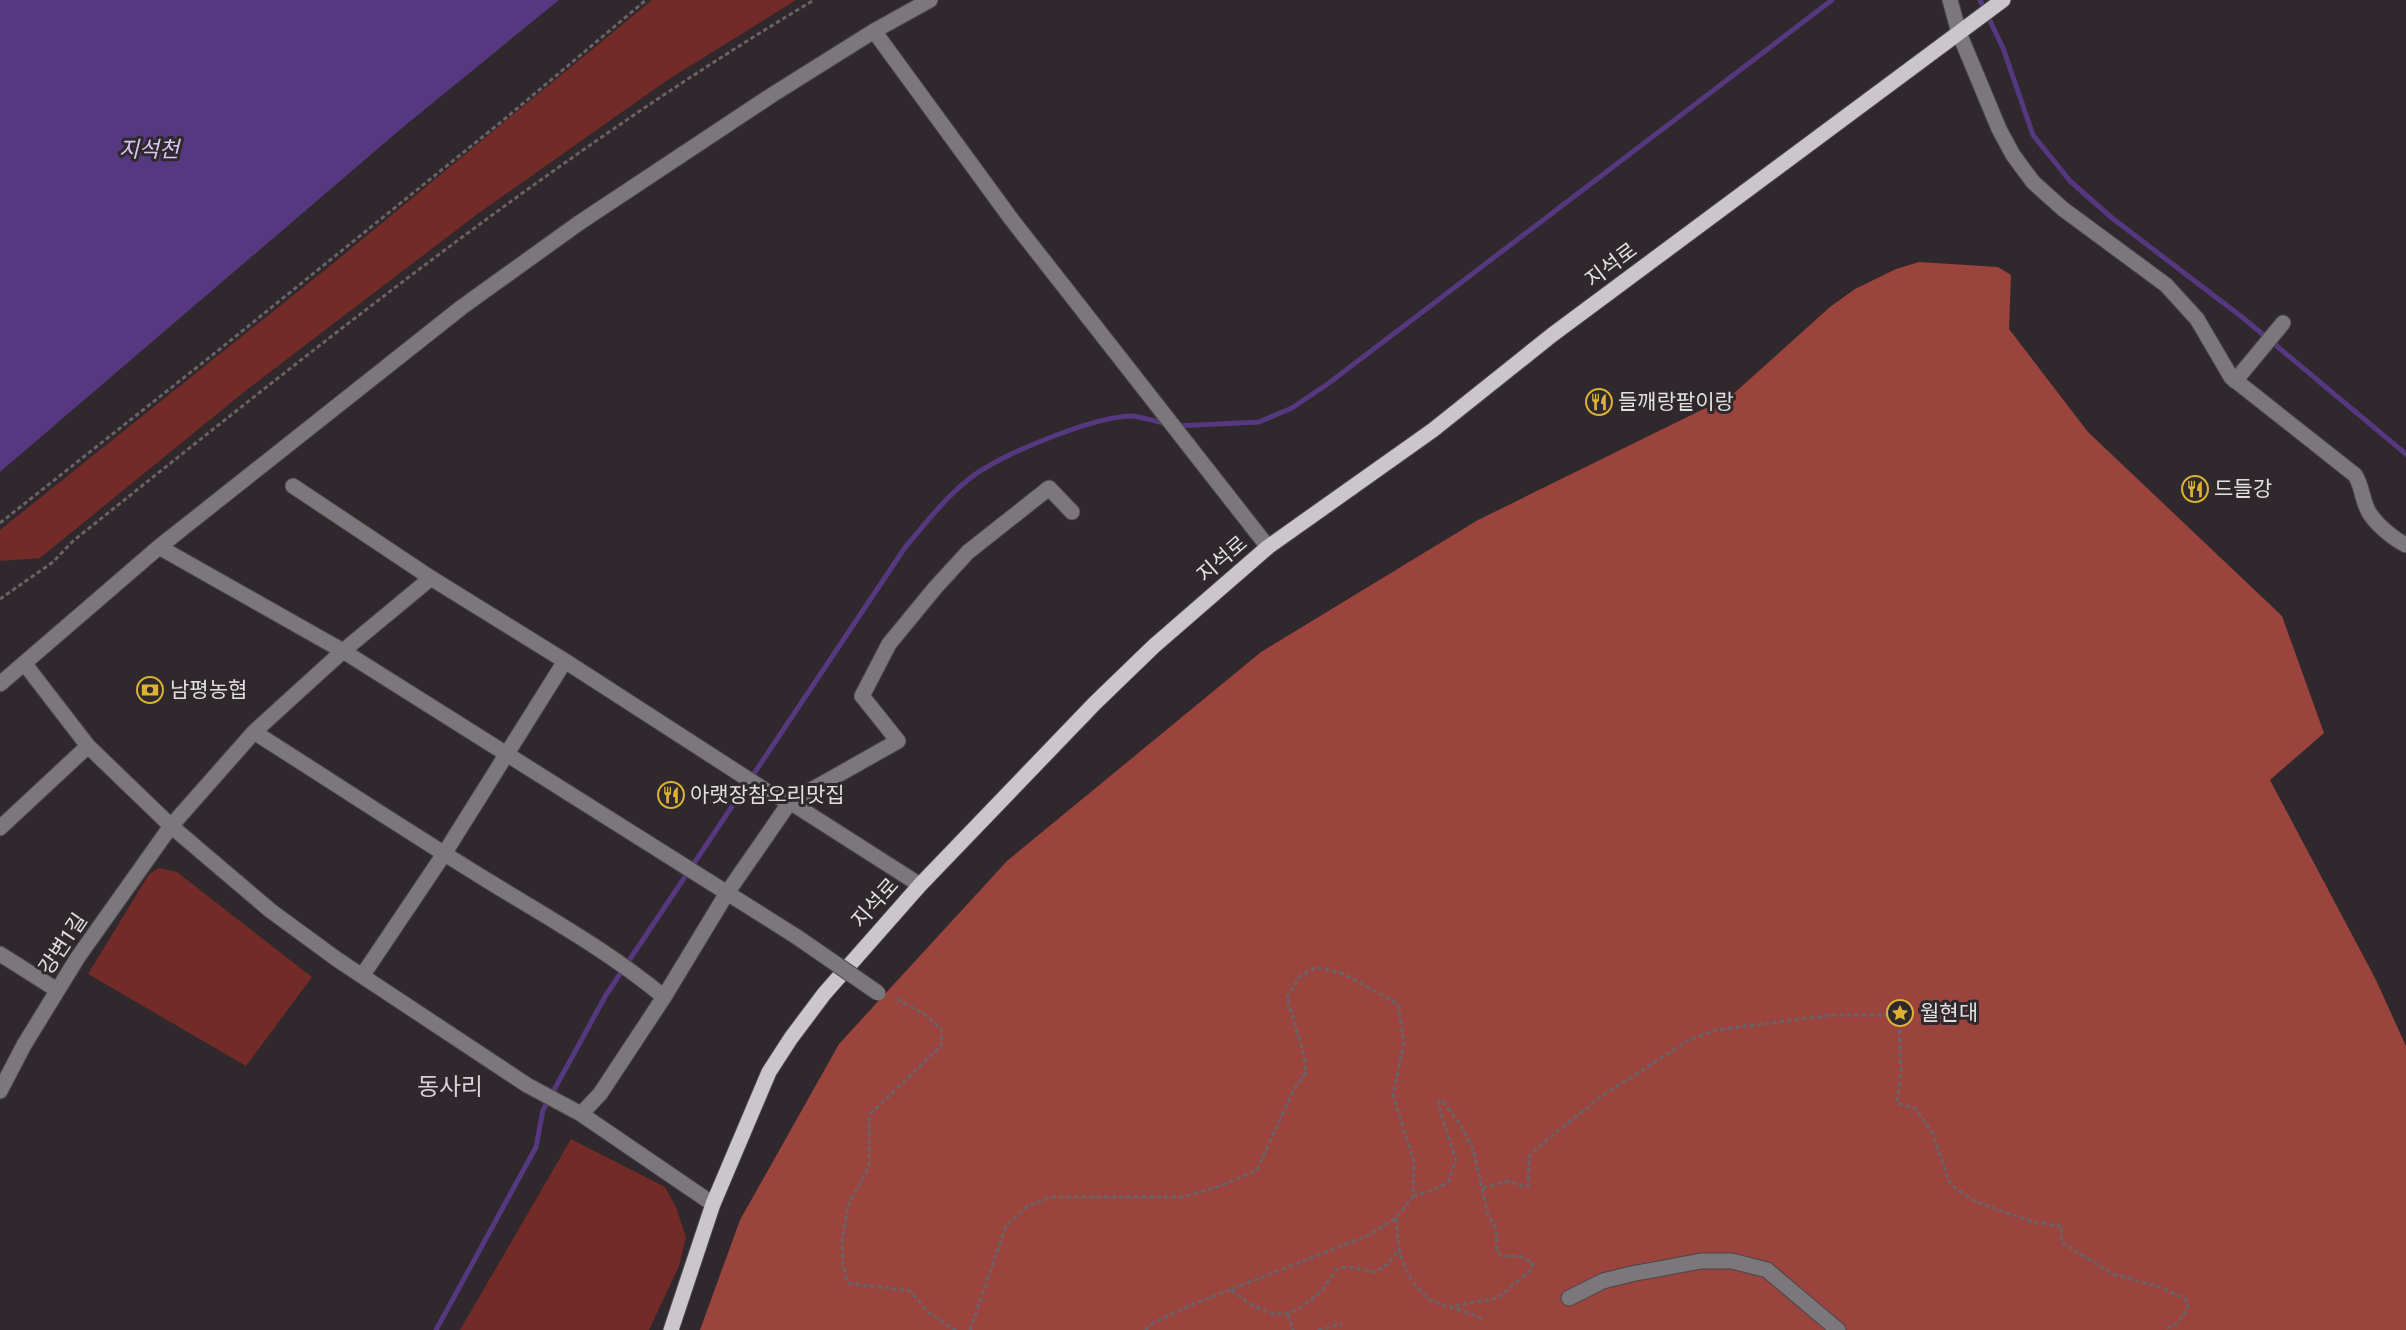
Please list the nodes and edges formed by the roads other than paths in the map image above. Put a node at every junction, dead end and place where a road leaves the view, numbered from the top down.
1 (930, 0) edge
2 (1950, 0) edge
3 (2002, 1) edge
4 (874, 31) junction
5 (1961, 31) junction
6 (2282, 325) dead end
7 (2235, 381) junction
8 (293, 486) dead end
9 (1072, 512) dead end
10 (2402, 543) edge
11 (159, 547) junction
12 (1268, 547) junction
13 (431, 578) junction
14 (343, 651) junction
15 (565, 661) junction
16 (24, 663) junction
17 (0, 684) edge
18 (254, 732) junction
19 (88, 746) junction
20 (506, 755) junction
21 (790, 802) junction
22 (171, 826) junction
23 (0, 828) edge
24 (444, 854) junction
25 (920, 885) junction
26 (727, 893) junction
27 (0, 954) edge
28 (362, 976) junction
29 (57, 990) junction
30 (878, 993) dead end
31 (664, 997) junction
32 (0, 1091) edge
33 (581, 1114) junction
34 (713, 1204) junction
35 (1569, 1298) dead end
36 (671, 1330) edge
37 (1838, 1330) edge

1 - 4 street
2 - 5 street
3 - 5 main road, 지석로
4 - 11 street
4 - 12 street
5 - 7 street
5 - 12 main road, 지석로
6 - 7 street
7 - 10 street
8 - 13 street
9 - 21 street
11 - 14 street
11 - 16 street
12 - 25 main road, 지석로
13 - 14 street, 강변1길
13 - 15 street
14 - 18 street, 강변1길
14 - 20 street
15 - 20 street
15 - 21 street
16 - 17 street
16 - 19 street
18 - 22 street, 강변1길
18 - 24 street
19 - 22 street
19 - 23 street
20 - 24 street
20 - 26 street
21 - 25 street
21 - 26 street
22 - 28 street
22 - 29 street, 강변1길
24 - 28 street
24 - 31 street
25 - 34 main road, 지석로
26 - 30 street, bridge
26 - 31 street
27 - 29 street
28 - 33 street
29 - 32 street, 강변1길
31 - 33 street
33 - 34 street
34 - 36 main road, 지석로
35 - 37 street

